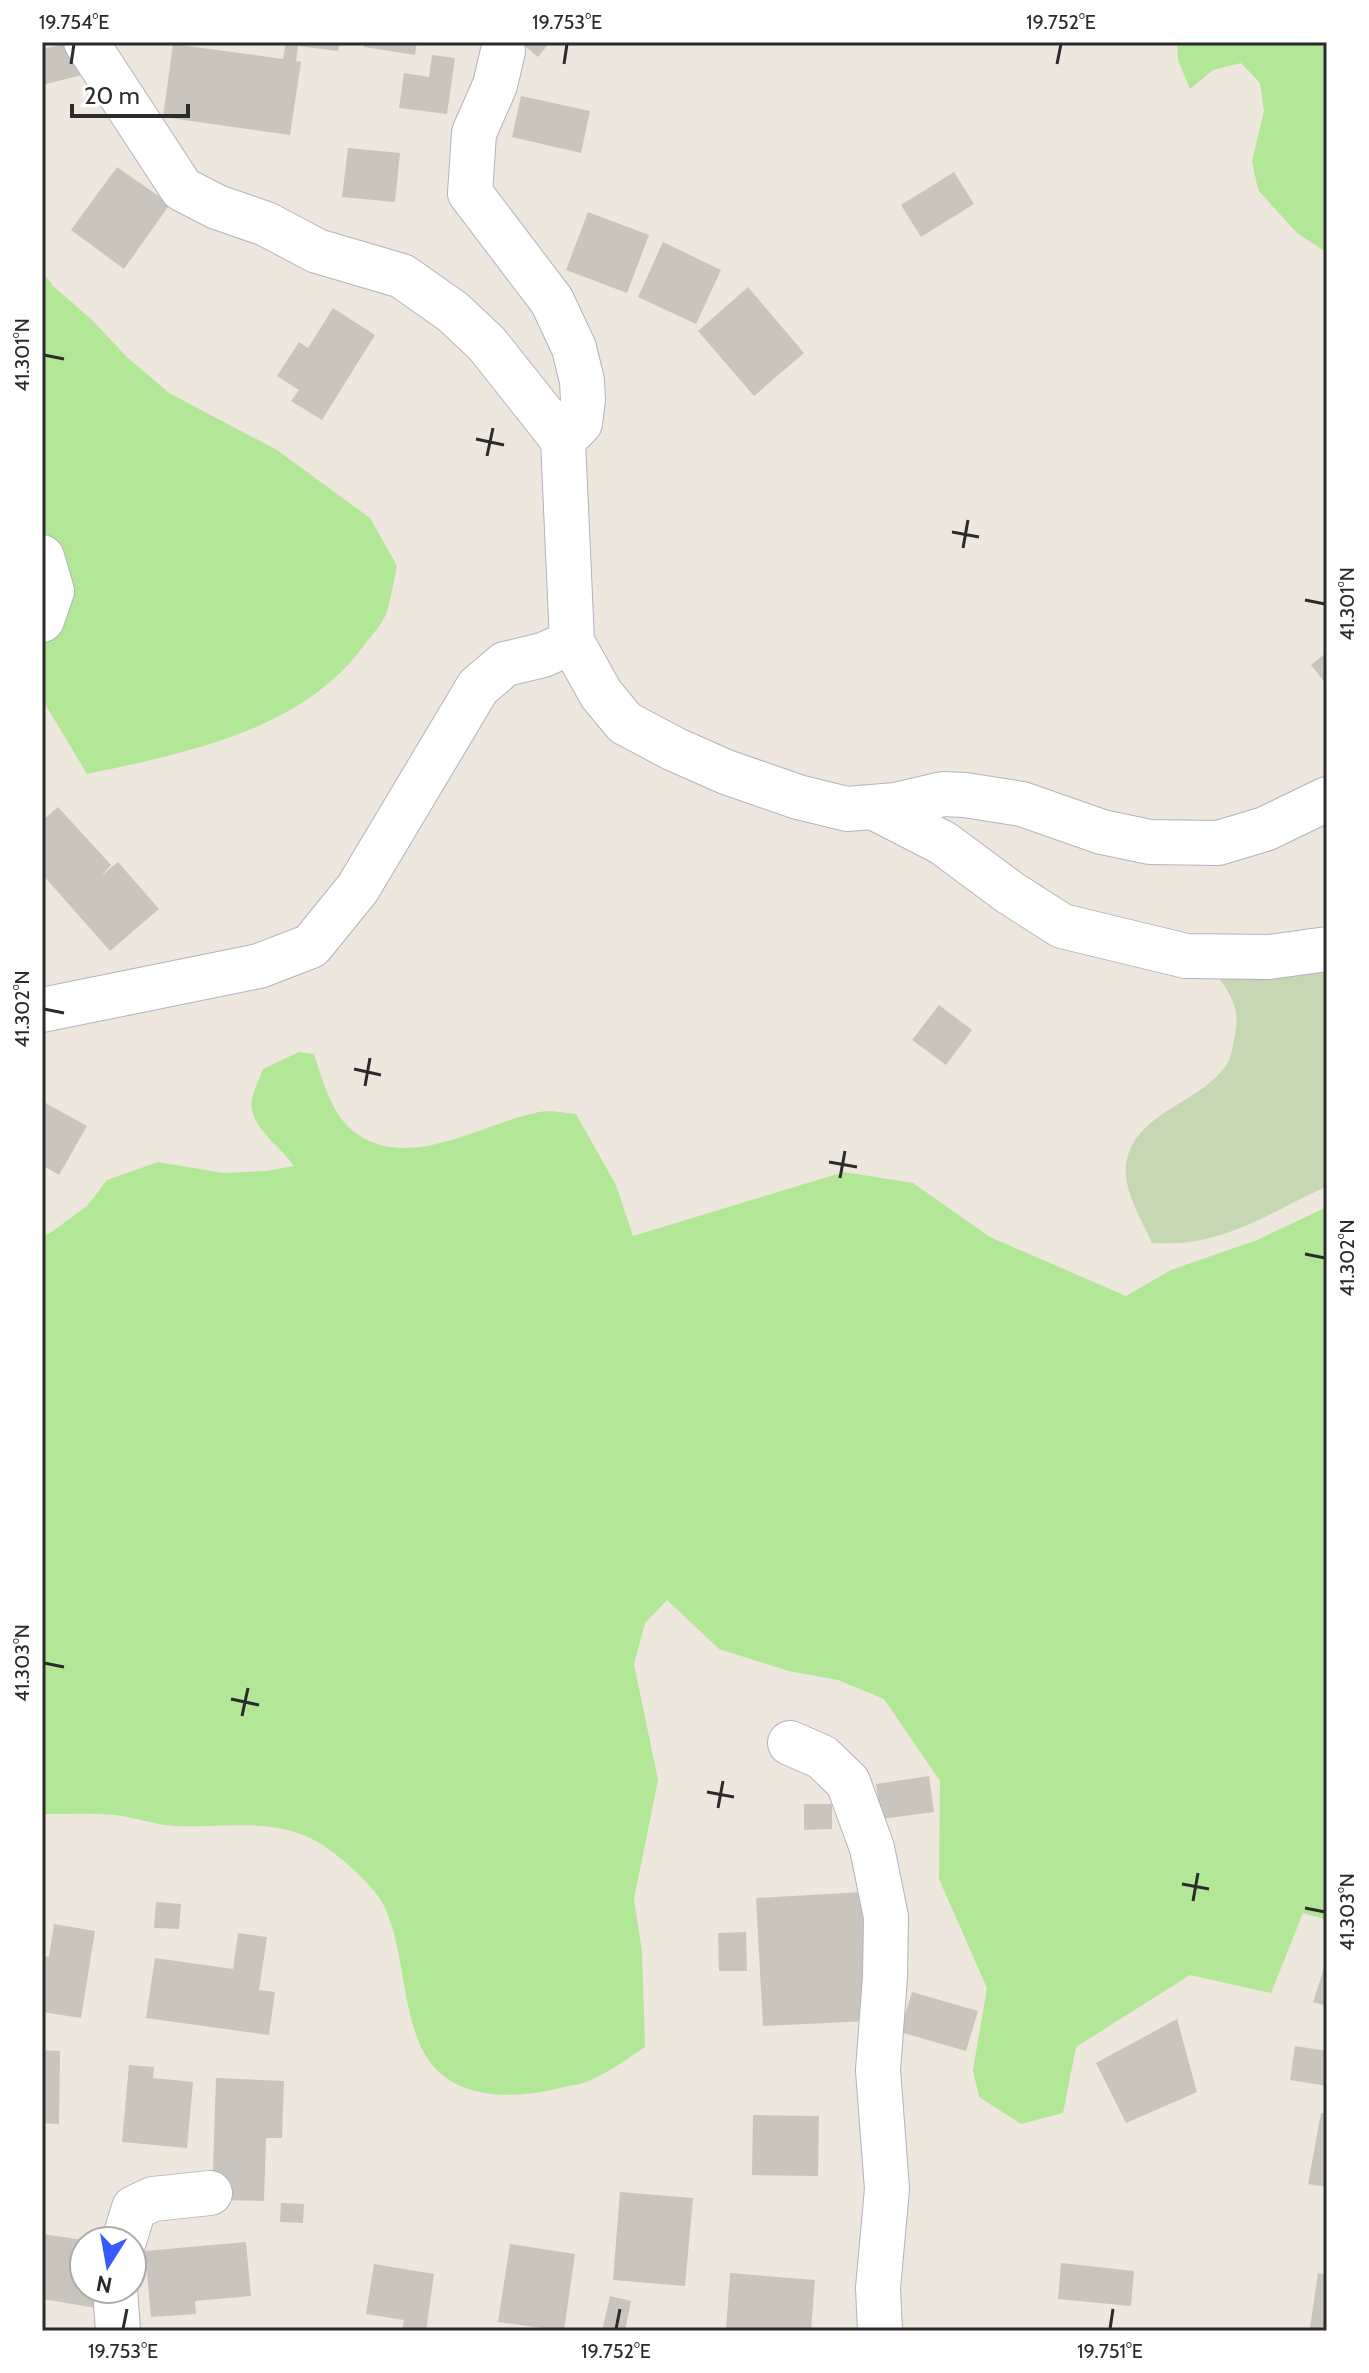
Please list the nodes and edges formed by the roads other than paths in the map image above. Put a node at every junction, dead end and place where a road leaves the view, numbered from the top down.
1 (86, 42) edge
2 (503, 51) dead end
3 (563, 440) junction
4 (42, 557) edge
5 (42, 620) edge
6 (572, 642) junction
7 (1327, 799) edge
8 (875, 808) junction
9 (1327, 949) edge
10 (42, 1010) edge
11 (790, 1743) dead end
12 (210, 2193) dead end
13 (129, 2225) edge
14 (116, 2305) edge
15 (118, 2331) edge
16 (880, 2331) edge

1 - 3 street
2 - 3 street
3 - 6 street
4 - 5 street
6 - 8 street
6 - 10 street
7 - 8 street
8 - 9 street
11 - 16 street
12 - 13 street
14 - 15 street

